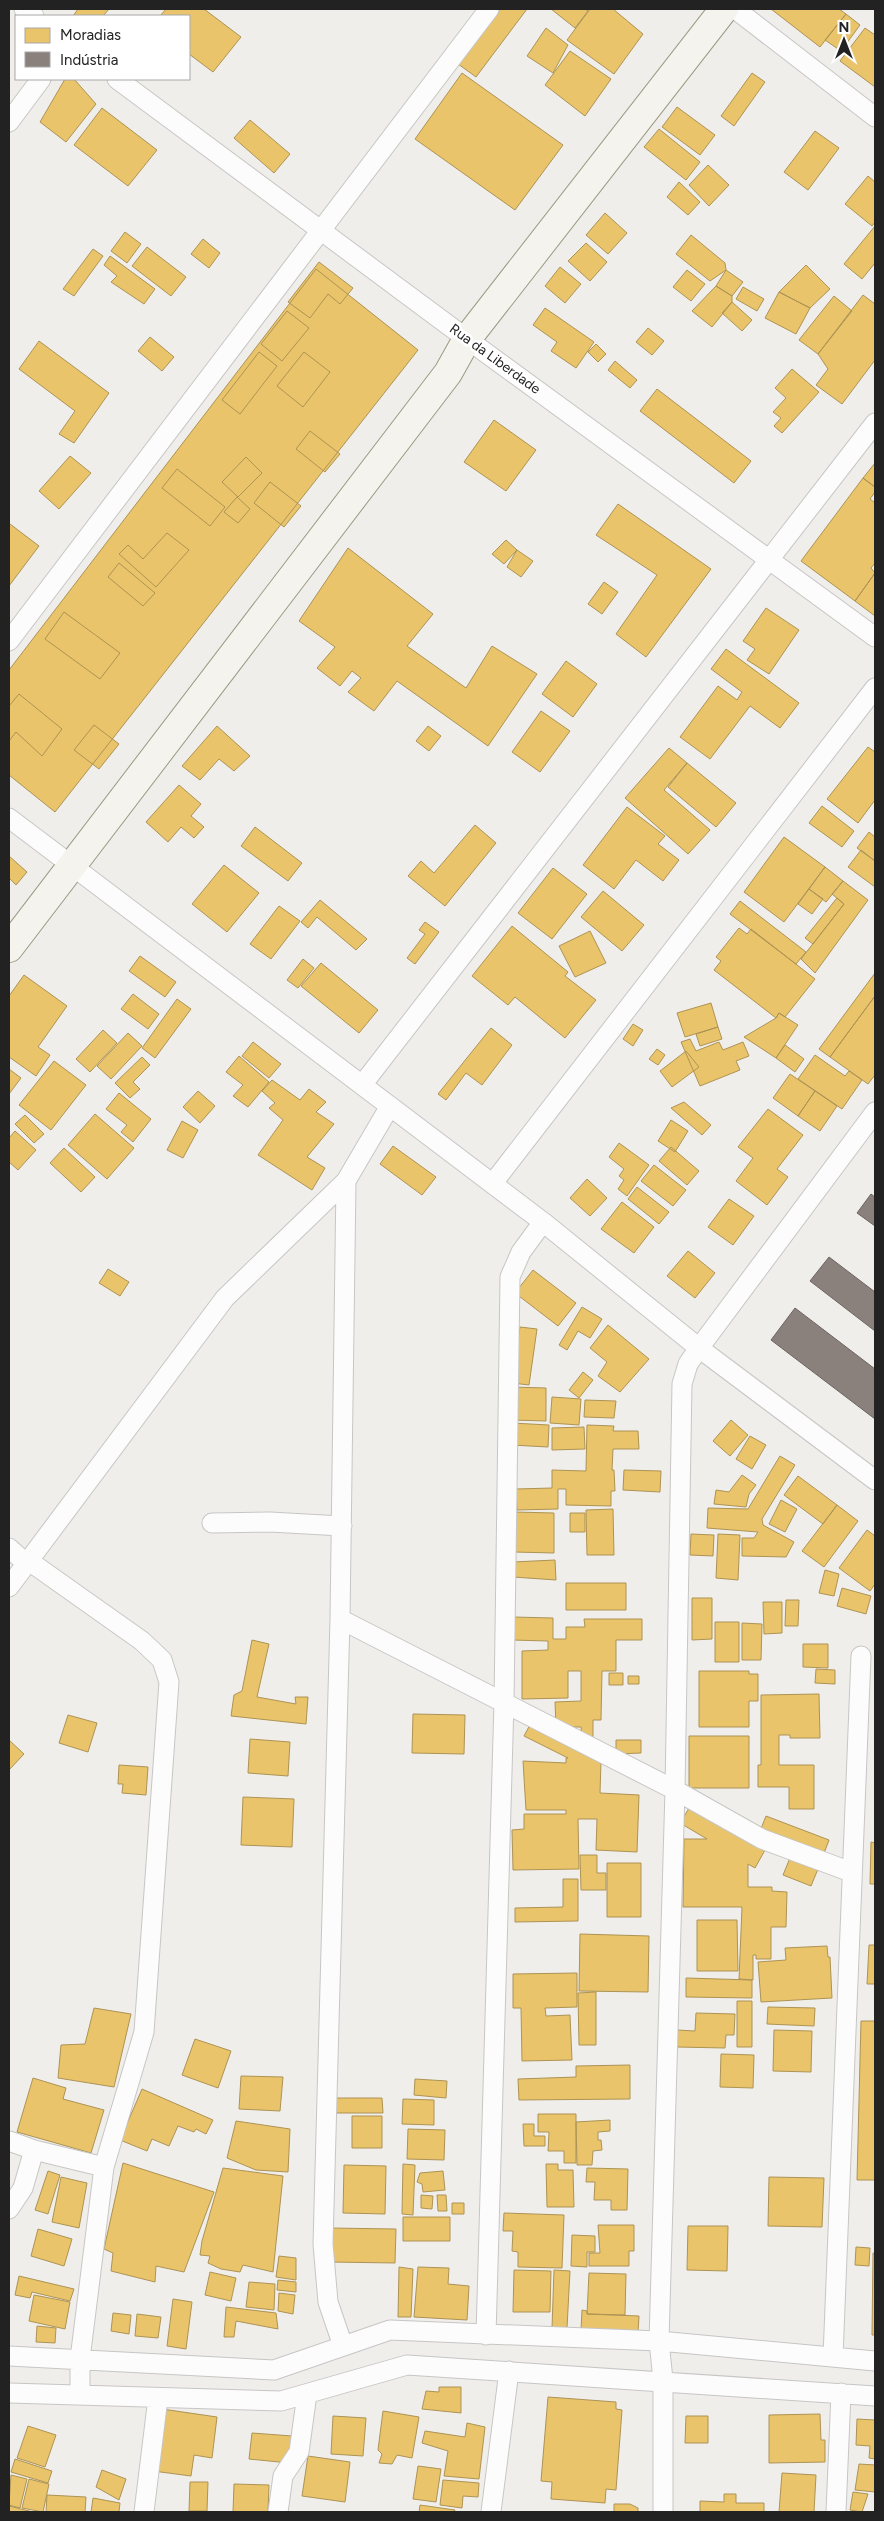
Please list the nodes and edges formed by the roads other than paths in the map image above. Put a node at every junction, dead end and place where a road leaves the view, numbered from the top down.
1 (489, 9) edge
2 (724, 9) edge
3 (734, 9) edge
4 (40, 80) edge
5 (118, 80) edge
6 (875, 117) edge
7 (9, 122) edge
8 (321, 230) junction
9 (467, 339) junction
10 (875, 423) edge
11 (770, 559) junction
12 (875, 637) edge
13 (9, 641) edge
14 (875, 688) edge
15 (9, 818) edge
16 (73, 865) junction
17 (9, 948) edge
18 (362, 1085) junction
19 (390, 1106) junction
20 (875, 1112) edge
21 (346, 1181) junction
22 (493, 1183) junction
23 (543, 1222) junction
24 (699, 1348) junction
25 (875, 1480) edge
26 (212, 1523) dead end
27 (342, 1526) junction
28 (9, 1548) edge
29 (28, 1563) junction
30 (9, 1587) edge
31 (340, 1619) junction
32 (861, 1656) dead end
33 (504, 1702) junction
34 (675, 1790) junction
35 (851, 1872) junction
36 (9, 2141) edge
37 (34, 2150) junction
38 (104, 2166) junction
39 (9, 2209) edge
40 (486, 2335) junction
41 (659, 2341) junction
42 (343, 2346) junction
43 (9, 2356) edge
44 (833, 2357) junction
45 (80, 2359) junction
46 (875, 2360) edge
47 (509, 2371) junction
48 (663, 2380) junction
49 (9, 2393) edge
50 (840, 2393) junction
51 (307, 2394) junction
52 (80, 2395) junction
53 (875, 2396) edge
54 (158, 2398) junction
55 (144, 2512) edge
56 (278, 2512) edge
57 (490, 2512) edge
58 (663, 2512) edge
59 (836, 2512) edge

1 - 8 street
2 - 9 main road
3 - 6 street
4 - 7 street
5 - 8 street, Rua da Liberdade
8 - 9 street, Rua da Liberdade
8 - 13 street
9 - 11 street, Rua da Liberdade
9 - 16 main road
10 - 11 street
11 - 12 street, Rua da Liberdade
11 - 18 street
14 - 22 street
15 - 16 street
16 - 17 main road
16 - 18 street
18 - 19 street
19 - 21 street
19 - 22 street
20 - 24 street
21 - 27 street
21 - 29 street
22 - 23 street
23 - 24 street
23 - 33 street
24 - 25 street
24 - 34 street
26 - 27 street
27 - 31 street
28 - 29 street
29 - 30 street
29 - 38 street
31 - 33 street
31 - 42 street
32 - 35 street
33 - 34 street
33 - 40 street
34 - 35 street
34 - 41 street
35 - 44 street
36 - 37 street
37 - 38 street
37 - 39 street
38 - 45 street
40 - 41 street
40 - 42 street
41 - 44 street
41 - 48 street
42 - 45 street
43 - 45 street
44 - 46 street
45 - 52 street
47 - 48 street
47 - 51 street
47 - 57 street
48 - 50 street
48 - 58 street
49 - 52 street
50 - 53 street
50 - 59 street
51 - 54 street
51 - 56 street
52 - 54 street
54 - 55 street

